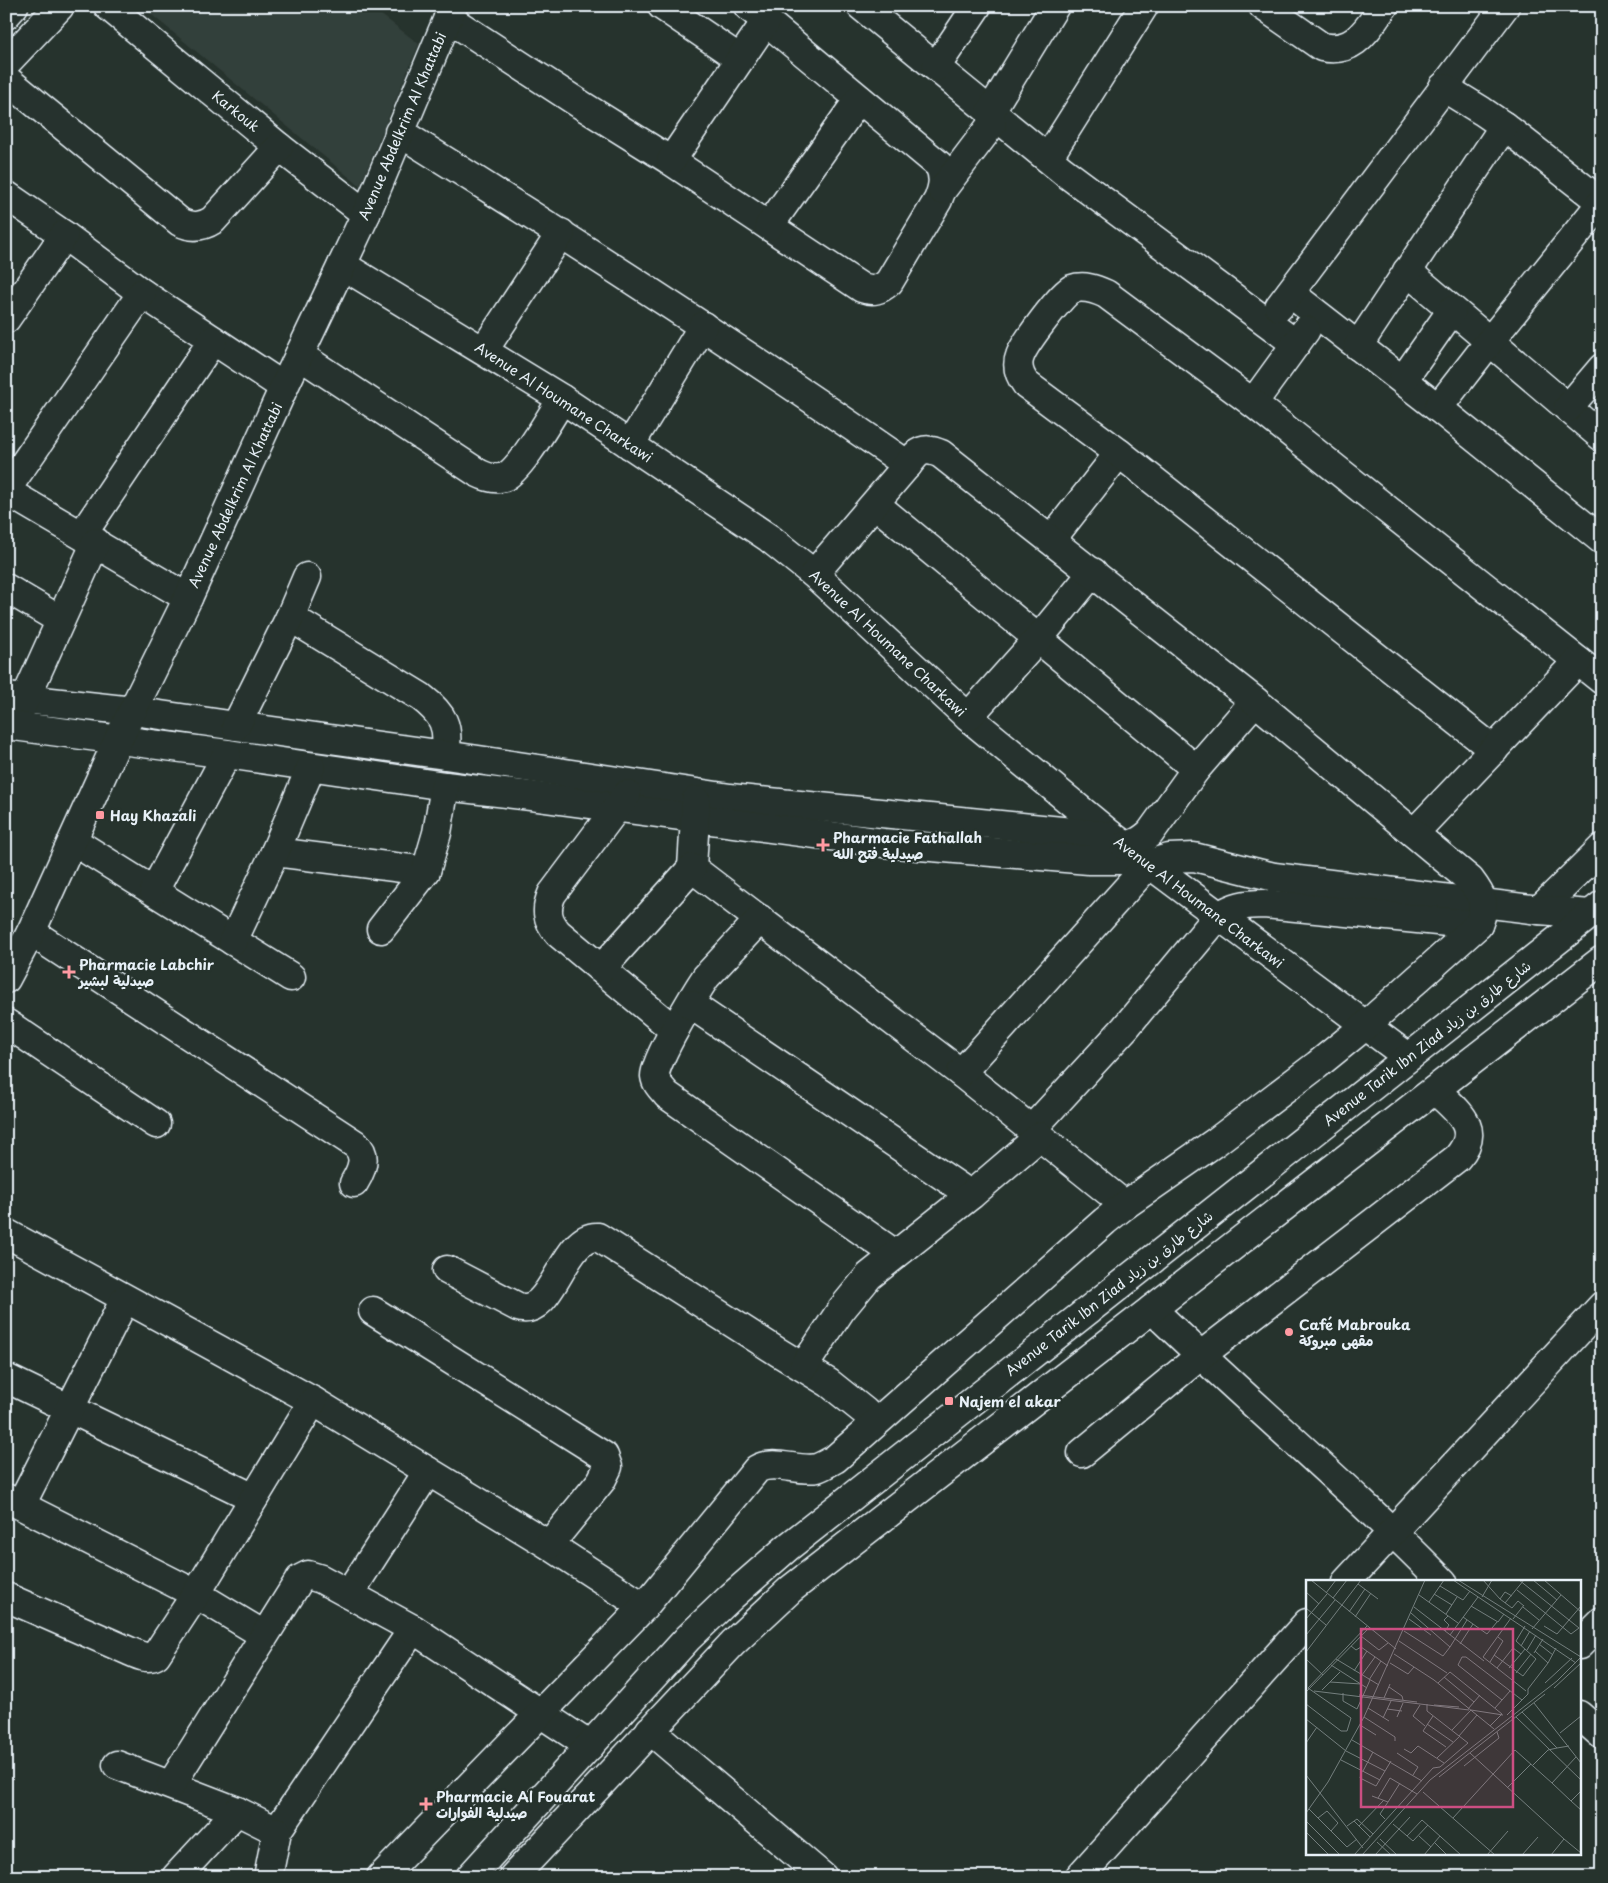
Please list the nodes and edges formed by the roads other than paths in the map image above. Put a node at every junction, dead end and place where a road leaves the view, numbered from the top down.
1 (14, 6) edge
2 (60, 6) edge
3 (108, 6) edge
4 (662, 6) edge
5 (861, 6) edge
6 (977, 6) edge
7 (1055, 6) edge
8 (1144, 6) edge
9 (1264, 6) edge
10 (1384, 6) edge
11 (1505, 6) edge
12 (451, 12) edge
13 (757, 14) edge
14 (6, 15) edge
15 (889, 15) edge
16 (740, 59) junction
17 (6, 62) edge
18 (936, 67) junction
19 (6, 79) edge
20 (1444, 87) junction
21 (859, 99) junction
22 (990, 112) junction
23 (1504, 126) junction
24 (399, 132) junction
25 (279, 147) junction
26 (1048, 158) junction
27 (672, 161) junction
28 (942, 190) junction
29 (6, 195) edge
30 (1602, 202) edge
31 (366, 214) junction
32 (770, 226) junction
33 (561, 233) junction
34 (64, 235) junction
35 (342, 265) junction
36 (1407, 271) junction
37 (142, 293) junction
38 (1290, 293) junction
39 (1452, 310) junction
40 (1317, 314) junction
41 (6, 318) edge
42 (1268, 323) junction
43 (703, 326) junction
44 (213, 340) junction
45 (1490, 341) junction
46 (1296, 344) junction
47 (1358, 346) junction
48 (484, 350) junction
49 (299, 355) junction
50 (1602, 368) edge
51 (1402, 380) junction
52 (284, 387) junction
53 (562, 399) junction
54 (1253, 403) junction
55 (1438, 408) junction
56 (1568, 408) junction
57 (1602, 437) edge
58 (630, 445) junction
59 (1119, 453) junction
60 (908, 465) junction
61 (6, 490) edge
62 (875, 504) junction
63 (89, 538) junction
64 (1051, 540) junction
65 (1602, 540) edge
66 (1093, 572) junction
67 (814, 574) junction
68 (307, 577) dead end
69 (6, 588) edge
70 (188, 598) junction
71 (290, 617) junction
72 (60, 620) junction
73 (1039, 638) junction
74 (1578, 661) junction
75 (1602, 680) edge
76 (15, 698) edge
77 (1255, 701) junction
78 (133, 711) junction
79 (968, 717) junction
80 (236, 726) junction
81 (9, 732) edge
82 (118, 740) junction
83 (1494, 750) junction
84 (227, 754) junction
85 (445, 755) junction
86 (311, 767) junction
87 (1196, 768) junction
88 (635, 783) junction
89 (445, 786) junction
90 (696, 806) junction
91 (618, 807) junction
92 (1414, 833) junction
93 (73, 841) junction
94 (1602, 848) edge
95 (275, 852) junction
96 (1133, 852) junction
97 (692, 868) junction
98 (426, 871) junction
99 (154, 891) junction
100 (1596, 909) edge
101 (1539, 910) junction
102 (1481, 914) junction
103 (1218, 916) junction
104 (760, 919) junction
105 (381, 929) dead end
106 (31, 932) junction
107 (232, 941) junction
108 (1602, 960) edge
109 (601, 969) junction
110 (291, 977) dead end
111 (6, 979) edge
112 (690, 1004) junction
113 (6, 1023) edge
114 (1365, 1026) junction
115 (674, 1030) junction
116 (1407, 1058) junction
117 (962, 1073) junction
118 (1434, 1090) junction
119 (156, 1124) dead end
120 (1036, 1132) junction
121 (354, 1183) dead end
122 (971, 1195) junction
123 (1125, 1204) junction
124 (6, 1233) edge
125 (895, 1254) junction
126 (447, 1270) dead end
127 (125, 1300) junction
128 (1602, 1306) edge
129 (1152, 1309) junction
130 (373, 1311) dead end
131 (1200, 1356) junction
132 (804, 1366) junction
133 (6, 1378) edge
134 (313, 1401) junction
135 (71, 1409) junction
136 (874, 1422) junction
137 (1082, 1453) dead end
138 (428, 1471) junction
139 (254, 1498) junction
140 (11, 1503) edge
141 (1394, 1531) junction
142 (550, 1545) junction
143 (1348, 1580) edge
144 (1442, 1580) edge
145 (196, 1594) junction
146 (349, 1594) junction
147 (6, 1597) edge
148 (644, 1607) junction
149 (1602, 1622) edge
150 (1306, 1623) edge
151 (413, 1629) junction
152 (264, 1635) junction
153 (1580, 1644) edge
154 (540, 1713) junction
155 (1580, 1716) edge
156 (650, 1730) junction
157 (1602, 1735) edge
158 (590, 1746) junction
159 (117, 1765) dead end
160 (171, 1785) junction
161 (237, 1811) junction
162 (277, 1831) junction
163 (176, 1877) edge
164 (268, 1877) edge
165 (381, 1877) edge
166 (470, 1877) edge
167 (513, 1877) edge
168 (823, 1877) edge
169 (1079, 1877) edge

1 - 14 street
2 - 17 street
3 - 25 street, Karkouk
4 - 16 street
5 - 15 street
6 - 18 street
7 - 22 street
8 - 26 street
9 - 10 street
11 - 20 street
12 - 24 street, Avenue Abdelkrim Al Khattabi
12 - 27 street
13 - 16 street
13 - 21 street
15 - 18 street
16 - 27 street
18 - 22 street
19 - 25 street
20 - 23 street
20 - 38 street
21 - 28 street
21 - 32 street
22 - 26 street
22 - 28 street
23 - 30 street
23 - 36 street
24 - 31 street, Avenue Abdelkrim Al Khattabi
24 - 33 street
25 - 31 street, Karkouk
26 - 42 street
27 - 32 street
28 - 32 street
29 - 34 street
30 - 45 street
31 - 35 street, Avenue Abdelkrim Al Khattabi
33 - 43 street
33 - 48 street
34 - 37 street
34 - 41 street
35 - 48 street, Avenue Al Houmane Charkawi
35 - 49 street, Avenue Abdelkrim Al Khattabi
36 - 39 street
36 - 47 street
37 - 44 street
37 - 61 street
38 - 40 street
38 - 42 street
39 - 45 street
39 - 51 street
40 - 46 street
40 - 47 street
42 - 46 street
43 - 58 street
43 - 60 street
44 - 52 street
44 - 63 street
45 - 55 street
45 - 56 street
46 - 54 street
47 - 51 street
48 - 53 street, Avenue Al Houmane Charkawi
49 - 52 street, Avenue Abdelkrim Al Khattabi
49 - 53 street
50 - 56 street
51 - 55 street
52 - 70 street, Avenue Abdelkrim Al Khattabi
53 - 58 street, Avenue Al Houmane Charkawi
54 - 59 street
54 - 74 street
55 - 65 street
56 - 57 street
58 - 67 street, Avenue Al Houmane Charkawi
59 - 64 street
59 - 83 street
60 - 62 street
60 - 64 street
61 - 63 street
62 - 67 street
62 - 73 street
63 - 70 street
63 - 72 street
64 - 66 street
66 - 73 street
66 - 77 street
67 - 79 street, Avenue Al Houmane Charkawi
68 - 71 street
69 - 72 street
70 - 78 street, Avenue Abdelkrim Al Khattabi
71 - 80 street
71 - 85 street
72 - 76 street
73 - 79 street
73 - 87 street
74 - 75 street
74 - 83 street
76 - 78 street
76 - 81 street
77 - 87 street
77 - 92 street
78 - 80 street
78 - 82 street, Avenue Abdelkrim Al Khattabi
79 - 96 street, Avenue Al Houmane Charkawi
80 - 85 street
81 - 82 street
82 - 84 street
82 - 93 street, Avenue Abdelkrim Al Khattabi
83 - 92 street
84 - 86 street
84 - 99 street
85 - 88 street
86 - 89 street
86 - 95 street
87 - 96 street
88 - 90 street
88 - 91 street
89 - 91 street
89 - 98 street
90 - 91 street
90 - 96 street
90 - 96 street
90 - 97 street
91 - 109 street
92 - 102 street
93 - 99 street
93 - 106 street, Avenue Abdelkrim Al Khattabi
94 - 101 street
95 - 98 street
95 - 107 street
96 - 102 street
96 - 103 street, Avenue Al Houmane Charkawi
96 - 117 street
97 - 104 street
97 - 109 street
98 - 105 street
99 - 107 street
100 - 101 street
100 - 116 street, Avenue Tarik Ibn Ziad شارع طارق بن زياد
101 - 102 street
102 - 103 street
102 - 114 street
103 - 114 street, Avenue Al Houmane Charkawi
103 - 120 street
104 - 112 street
104 - 117 street
106 - 111 street, Avenue Abdelkrim Al Khattabi
106 - 121 street
107 - 110 street
108 - 118 street
109 - 115 street
112 - 115 street
112 - 122 street
113 - 119 street
114 - 116 street, Avenue Al Houmane Charkawi
114 - 123 street
115 - 125 street
116 - 118 street
116 - 118 street, Avenue Al Houmane Charkawi
116 - 158 street, Avenue Tarik Ibn Ziad شارع طارق بن زياد
117 - 120 street
118 - 129 street
118 - 131 street
120 - 122 street
120 - 123 street
122 - 125 street
123 - 136 street
124 - 127 street
125 - 132 street
126 - 132 street
127 - 134 street
127 - 135 street
128 - 141 street
129 - 131 street
129 - 156 street
130 - 142 street
131 - 137 street
131 - 141 street
132 - 136 street
133 - 135 street
134 - 138 street
134 - 139 street
135 - 139 street
135 - 140 street
136 - 148 street
138 - 142 street
138 - 146 street
139 - 145 street
140 - 145 street
141 - 143 street
141 - 144 street
142 - 148 street
145 - 147 street
145 - 152 street
146 - 151 street
146 - 152 street
148 - 154 street
149 - 153 street
150 - 169 street
151 - 154 street
151 - 162 street
152 - 160 street
154 - 158 street
154 - 165 street
155 - 157 street
156 - 167 street
156 - 168 street
158 - 166 street, Avenue Tarik Ibn Ziad شارع طارق بن زياد
159 - 160 street
160 - 161 street
161 - 162 street
161 - 163 street
162 - 164 street

